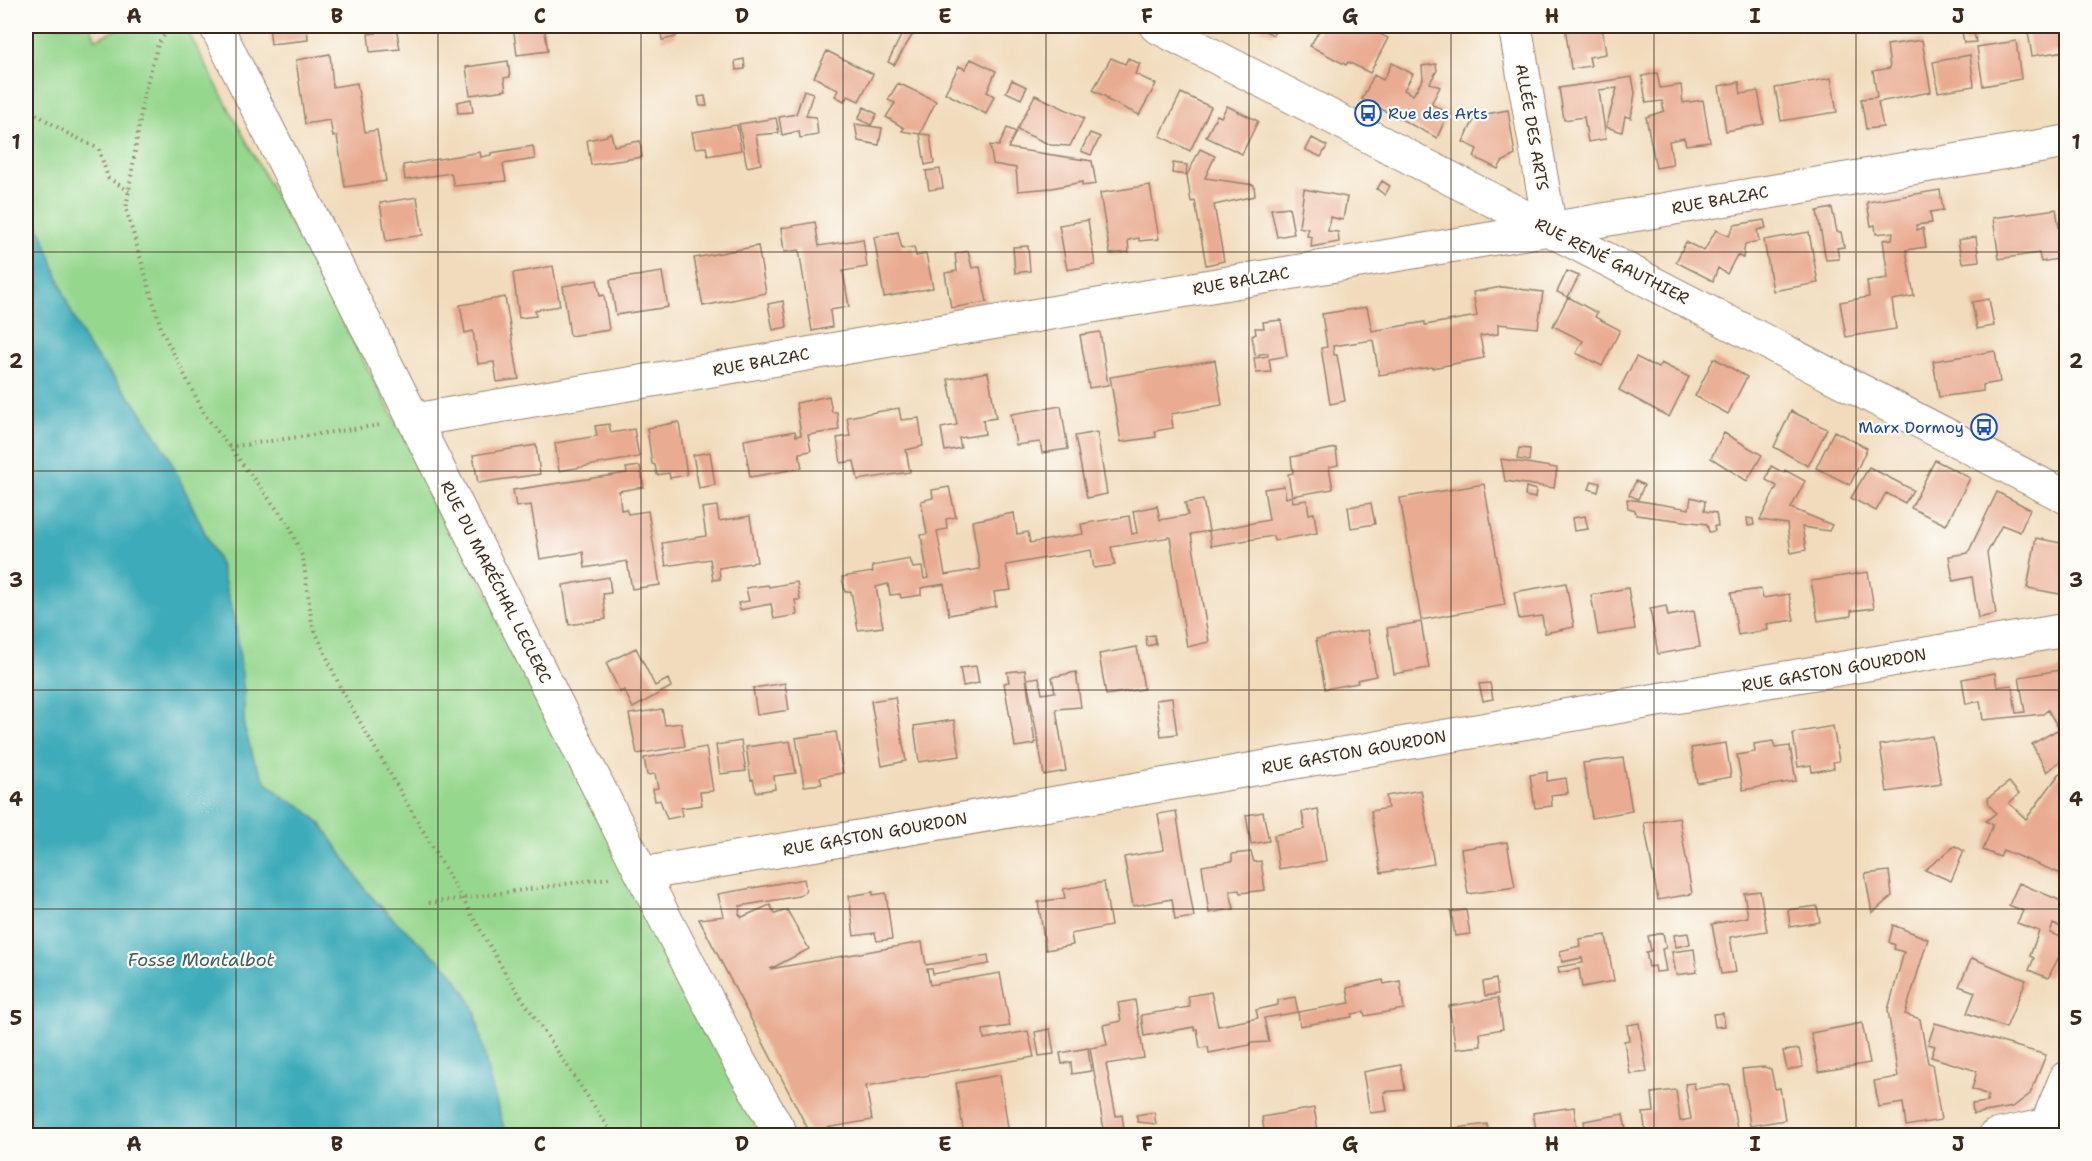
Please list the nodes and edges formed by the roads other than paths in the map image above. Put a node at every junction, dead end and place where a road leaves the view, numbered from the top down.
1 (216, 26) edge
2 (1156, 26) edge
3 (1515, 26) edge
4 (2067, 142) edge
5 (1550, 229) junction
6 (415, 420) junction
7 (2067, 496) edge
8 (2067, 630) edge
9 (642, 874) junction
10 (2067, 1078) edge
11 (2052, 1128) edge
12 (782, 1136) edge
13 (1995, 1136) edge

1 - 6 street, RUE DU MARÉCHAL LECLERC
2 - 5 street, RUE RENÉ GAUTHIER
3 - 5 street, ALLÉE DES ARTS
4 - 5 street, RUE BALZAC
5 - 6 street, RUE BALZAC
5 - 7 street, RUE RENÉ GAUTHIER
6 - 9 street, RUE DU MARÉCHAL LECLERC
8 - 9 street, RUE GASTON GOURDON
9 - 12 street, RUE DU MARÉCHAL LECLERC
10 - 11 street
11 - 13 street

